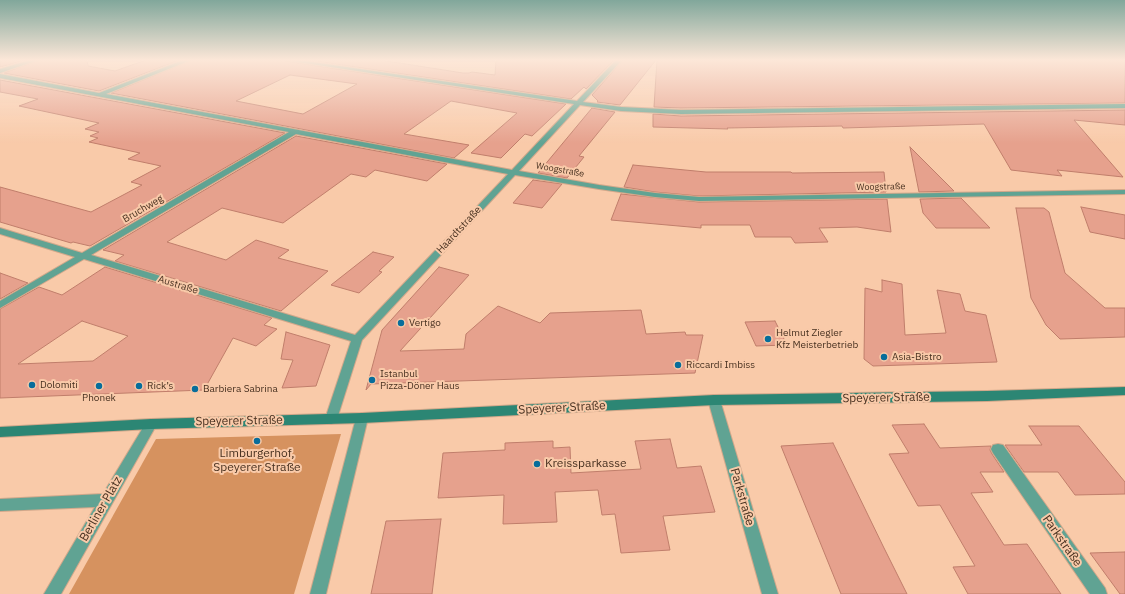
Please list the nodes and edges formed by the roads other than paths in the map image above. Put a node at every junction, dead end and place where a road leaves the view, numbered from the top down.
1 (61, 88) edge
2 (118, 88) edge
3 (476, 88) edge
4 (594, 88) edge
5 (99, 95) junction
6 (580, 103) junction
7 (1125, 106) edge
8 (296, 131) junction
9 (512, 172) junction
10 (1125, 192) edge
11 (0, 231) edge
12 (83, 256) junction
13 (0, 305) edge
14 (357, 339) junction
15 (1125, 391) edge
16 (714, 400) junction
17 (362, 418) junction
18 (331, 419) junction
19 (151, 424) junction
20 (0, 432) edge
21 (998, 449) dead end
22 (106, 500) junction
23 (0, 505) edge
24 (52, 594) edge
25 (318, 594) edge
26 (770, 594) edge
27 (1099, 594) edge

1 - 5 street, Woogstraße
2 - 5 street
3 - 6 street
4 - 6 street, Haardtstraße
5 - 8 street, Woogstraße
6 - 7 street
6 - 9 street, Haardtstraße
8 - 9 street, Woogstraße
8 - 12 street, Bruchweg
9 - 10 street, Woogstraße
9 - 14 street, Haardtstraße
11 - 12 street, Austraße
12 - 13 street, Bruchweg
12 - 14 street, Austraße
14 - 18 street, Haardtstraße
15 - 16 street, Speyerer Straße
16 - 17 street, Speyerer Straße
16 - 26 street, Parkstraße
17 - 18 street, Speyerer Straße
17 - 25 street
18 - 19 street, Speyerer Straße
19 - 20 street, Speyerer Straße
19 - 22 street, Berliner Platz
21 - 27 street, Parkstraße
22 - 23 street
22 - 24 street, Berliner Platz

